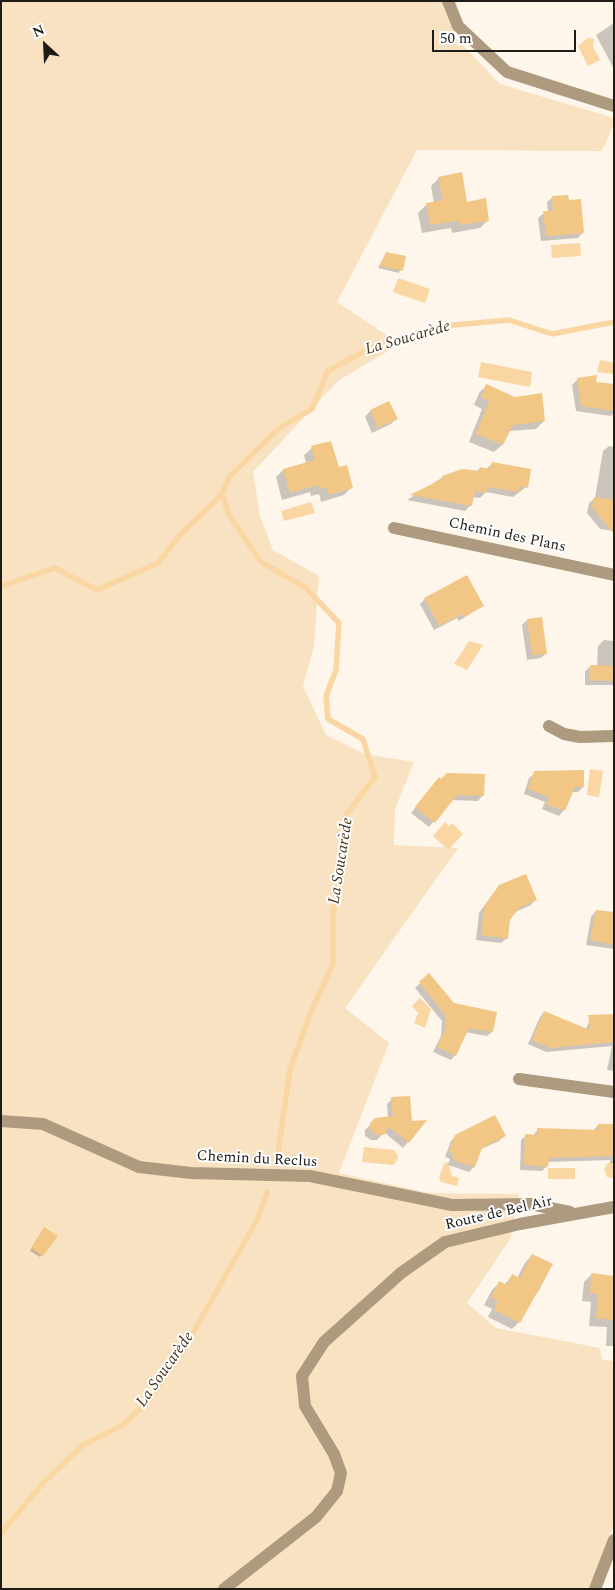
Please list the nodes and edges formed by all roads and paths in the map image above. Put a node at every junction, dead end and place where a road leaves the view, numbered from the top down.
1 (448, 1) edge
2 (614, 106) edge
3 (394, 528) dead end
4 (614, 575) edge
5 (549, 726) dead end
6 (614, 736) edge
7 (519, 1079) dead end
8 (614, 1092) edge
9 (1, 1121) edge
10 (614, 1207) edge
11 (578, 1214) junction
12 (614, 1540) edge
13 (224, 1589) edge
14 (595, 1589) edge

1 - 2 street
3 - 4 street, Chemin des Plans
5 - 6 street
7 - 8 street
9 - 11 street, Chemin du Reclus
10 - 11 street, Route de Bel Air
11 - 13 street, Route de Bel Air
12 - 14 street

